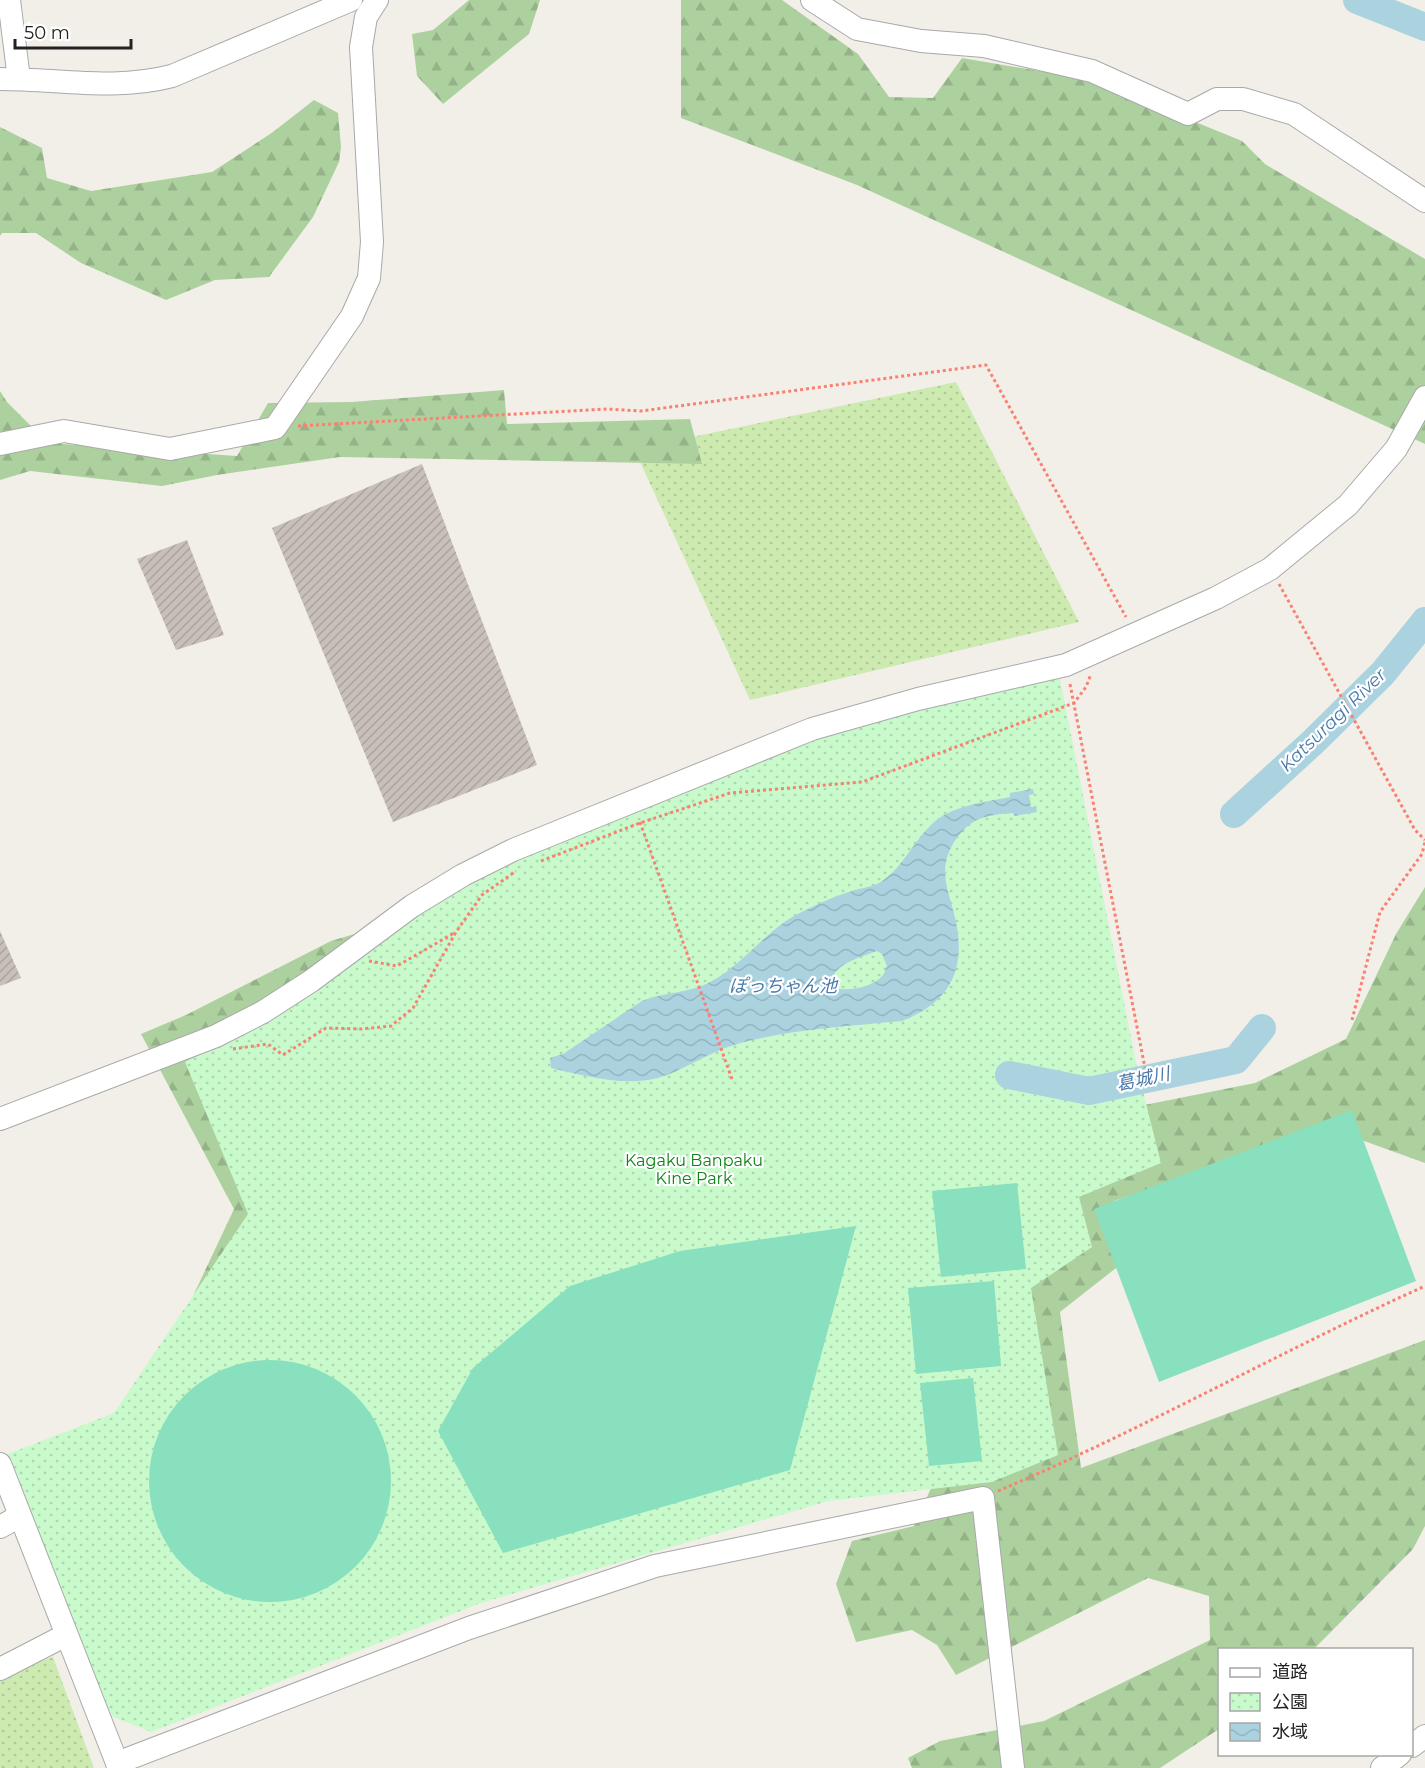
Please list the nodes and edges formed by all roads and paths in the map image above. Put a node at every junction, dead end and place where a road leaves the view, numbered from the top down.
1 (9, 0) edge
2 (351, 0) edge
3 (377, 0) edge
4 (812, 0) edge
5 (10, 79) edge
6 (1425, 201) edge
7 (1425, 397) edge
8 (275, 428) junction
9 (0, 444) edge
10 (1270, 570) junction
11 (1136, 635) junction
12 (1066, 665) junction
13 (1097, 669) dead end
14 (1074, 703) junction
15 (640, 823) junction
16 (1425, 841) edge
17 (538, 862) dead end
18 (517, 870) dead end
19 (456, 932) junction
20 (344, 956) junction
21 (1352, 1020) dead end
22 (228, 1050) dead end
23 (1145, 1068) dead end
24 (732, 1082) dead end
25 (0, 1119) edge
26 (1425, 1286) edge
27 (0, 1464) edge
28 (983, 1498) junction
29 (20, 1516) junction
30 (0, 1527) edge
31 (66, 1635) junction
32 (0, 1669) edge
33 (1425, 1736) edge
34 (1413, 1745) edge
35 (1399, 1756) edge
36 (118, 1766) edge
37 (1013, 1768) edge
38 (1382, 1768) edge

1 - 5 street
2 - 5 street
3 - 8 street
4 - 6 street
7 - 10 street
8 - 9 street
8 - 11 path
10 - 11 street
10 - 16 path
11 - 12 street
12 - 14 path
12 - 20 street
13 - 14 path
14 - 15 path
14 - 23 path
15 - 17 path
15 - 24 path
16 - 21 path
18 - 19 path
19 - 20 path
19 - 22 path
20 - 25 street
26 - 28 path
27 - 29 street
28 - 36 street
28 - 37 street
29 - 30 street
29 - 31 street
31 - 32 street
31 - 36 street
33 - 34 street
35 - 38 street

